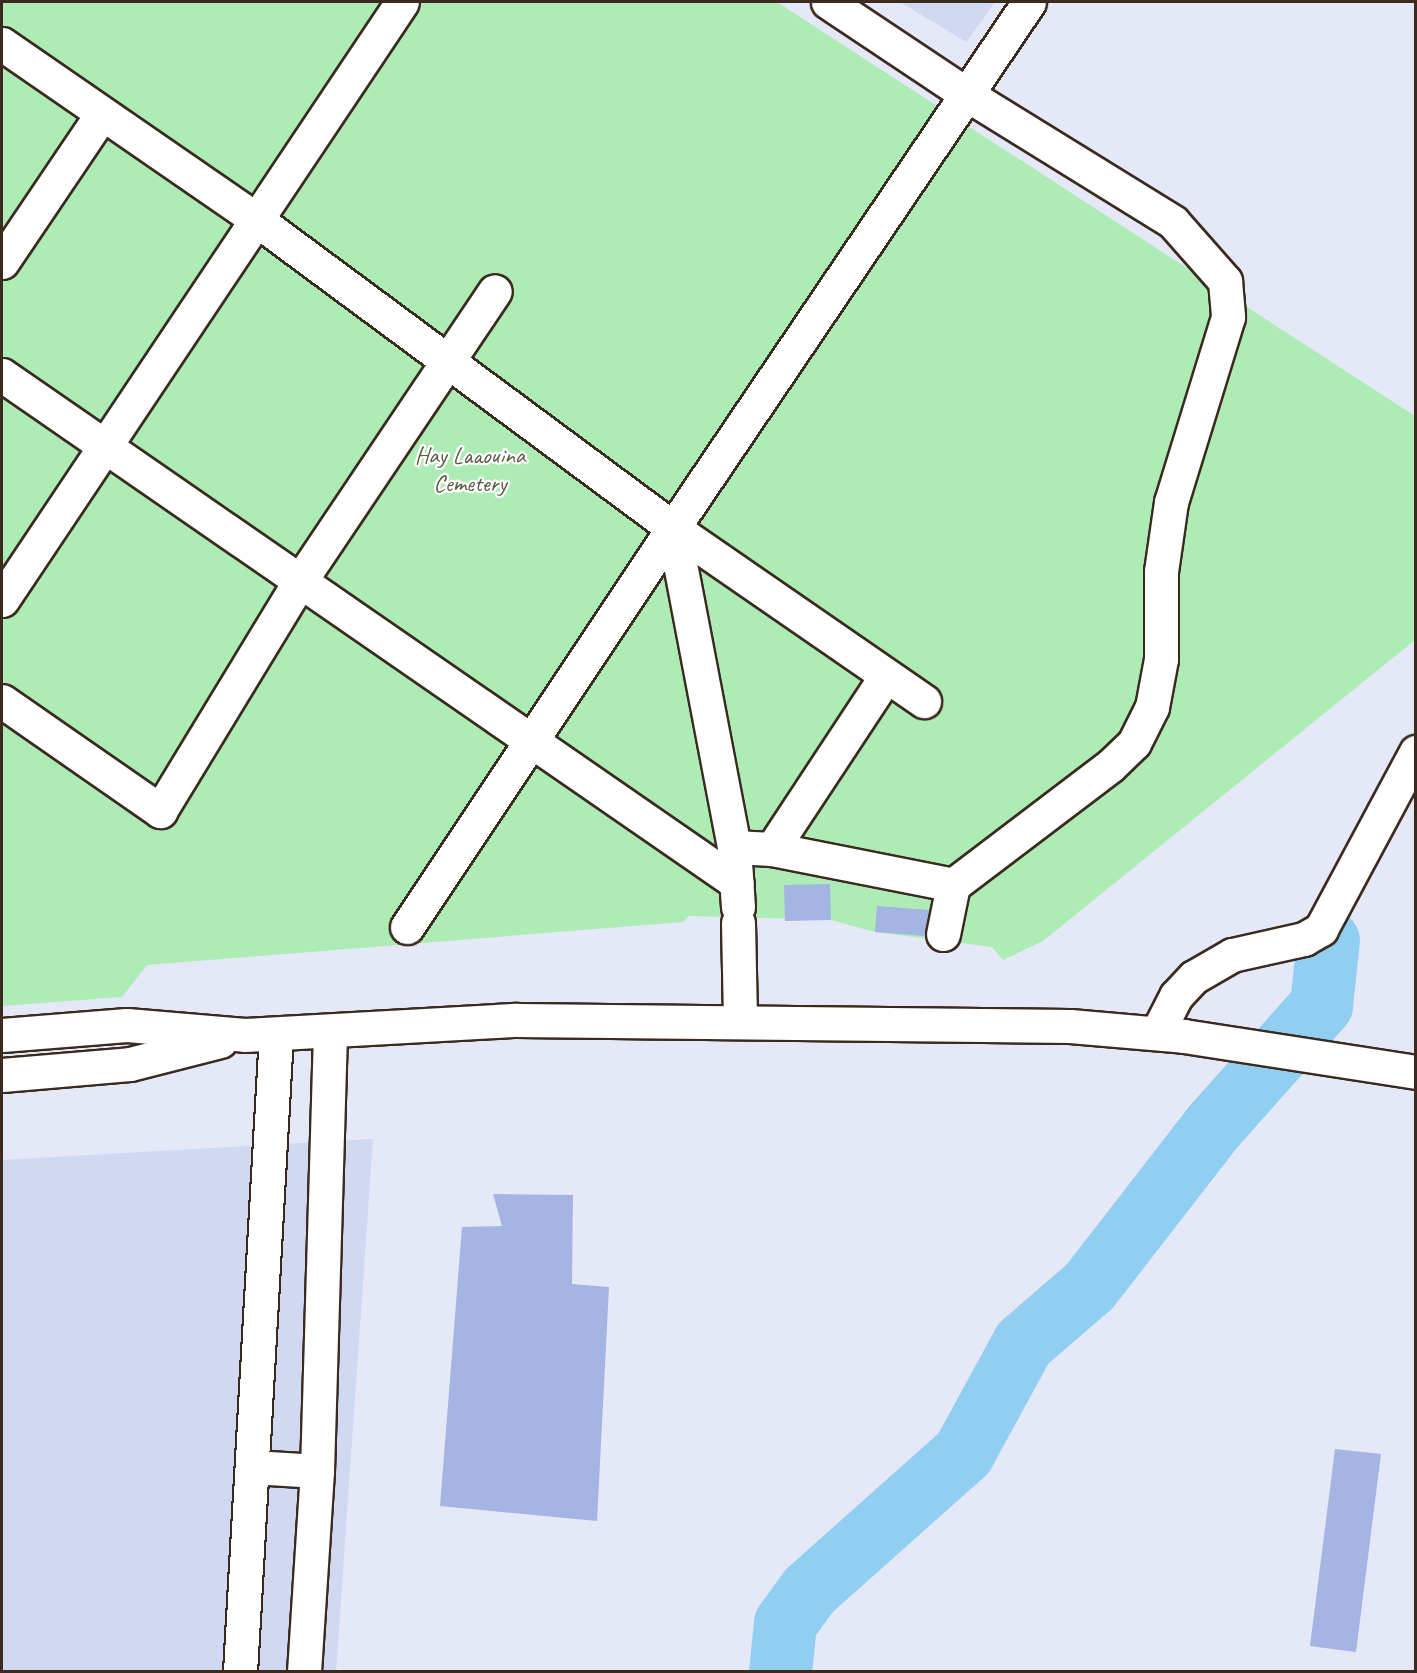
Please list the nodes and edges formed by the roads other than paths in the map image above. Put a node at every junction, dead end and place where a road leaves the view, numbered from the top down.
1 (402, 2) edge
2 (828, 2) edge
3 (1029, 2) edge
4 (2, 44) edge
5 (966, 94) junction
6 (102, 114) junction
7 (257, 220) junction
8 (2, 262) edge
9 (495, 291) dead end
10 (449, 363) junction
11 (2, 375) edge
12 (107, 448) junction
13 (673, 528) junction
14 (300, 581) junction
15 (2, 600) edge
16 (886, 676) junction
17 (2, 701) edge
18 (924, 701) dead end
19 (533, 741) junction
20 (1416, 753) edge
21 (734, 847) junction
22 (772, 849) junction
23 (953, 885) junction
24 (738, 904) junction
25 (407, 927) dead end
26 (943, 934) dead end
27 (740, 1020) junction
28 (330, 1032) junction
29 (261, 1034) junction
30 (1171, 1034) junction
31 (2, 1035) edge
32 (1416, 1072) edge
33 (2, 1075) edge
34 (253, 1467) junction
35 (317, 1471) junction
36 (240, 1671) edge
37 (304, 1671) edge

1 - 7 main road
2 - 5 main road
3 - 5 main road
4 - 6 main road
5 - 13 main road
5 - 23 main road
6 - 7 main road
6 - 8 main road
7 - 10 main road
7 - 12 main road
9 - 10 main road
10 - 13 main road
10 - 14 main road
11 - 12 main road
12 - 14 main road
12 - 15 main road
13 - 16 main road
13 - 19 main road
13 - 21 main road
14 - 17 main road
14 - 19 main road
16 - 18 main road
16 - 22 main road
19 - 24 main road
19 - 25 main road
20 - 30 main road
21 - 22 main road
21 - 24 main road
22 - 23 main road
23 - 26 main road
24 - 27 main road
27 - 28 main road
27 - 30 main road
28 - 29 main road
28 - 35 main road
29 - 31 main road
29 - 33 main road
29 - 34 main road
30 - 32 main road
34 - 35 main road
34 - 36 main road
35 - 37 main road

